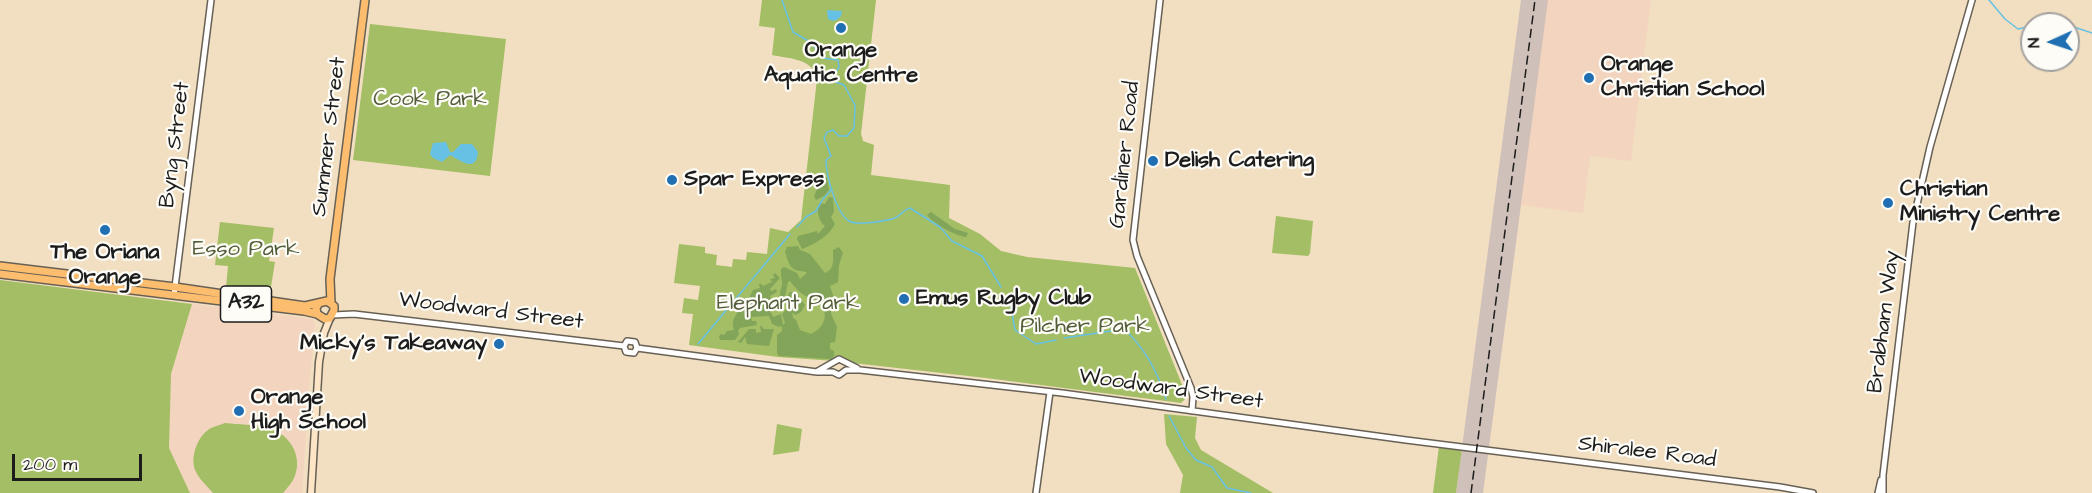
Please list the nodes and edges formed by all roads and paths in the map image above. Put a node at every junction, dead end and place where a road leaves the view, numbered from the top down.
1 (211, 0) edge
2 (365, 0) edge
3 (1161, 0) edge
4 (1972, 0) edge
5 (0, 266) edge
6 (0, 274) edge
7 (330, 279) junction
8 (175, 291) junction
9 (321, 302) junction
10 (332, 304) junction
11 (354, 314) junction
12 (318, 316) junction
13 (332, 316) junction
14 (321, 344) junction
15 (624, 346) junction
16 (637, 348) junction
17 (832, 363) junction
18 (846, 367) junction
19 (817, 372) junction
20 (833, 372) junction
21 (1050, 392) junction
22 (1191, 411) junction
23 (1477, 448) joint
24 (1883, 475) junction
25 (311, 493) edge
26 (1036, 493) edge
27 (1813, 493) edge
28 (1878, 493) edge
29 (1883, 493) edge

1 - 8 street, Byng Street
2 - 7 highway, Summer Street
3 - 22 street, Gardiner Road
4 - 24 street, Brabham Way
5 - 8 highway, A32
6 - 8 highway, A32
7 - 9 highway, Summer Street
7 - 10 highway, Summer Street
8 - 9 highway, A32
8 - 12 highway, A32
9 - 10 highway, A32
9 - 12 highway
10 - 11 street, Woodward Street
10 - 13 highway
11 - 13 street, Woodward Street
11 - 15 street, Woodward Street
12 - 13 highway, A32
12 - 14 main road
13 - 14 main road
14 - 25 main road
15 - 16 street
15 - 16 street
16 - 19 street
17 - 18 street
17 - 19 street
17 - 20 street
18 - 20 street
18 - 21 street, Woodward Street
19 - 20 street
21 - 22 street, Woodward Street
21 - 26 street
22 - 23 street, Woodward Street
23 - 27 street, Shiralee Road
24 - 28 street, Brabham Way
24 - 29 street, Brabham Way

